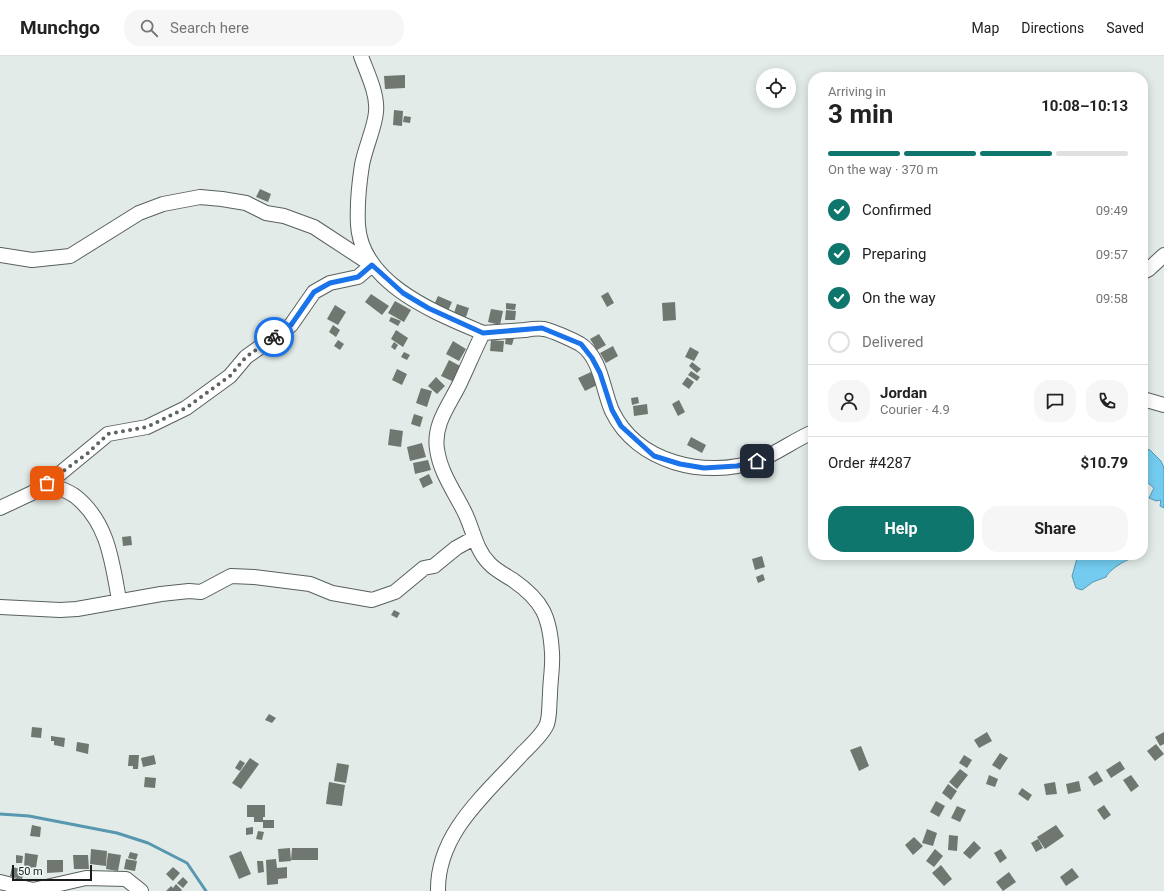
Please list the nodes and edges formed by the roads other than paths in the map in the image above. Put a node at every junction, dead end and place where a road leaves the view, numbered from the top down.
1 (361, 56) edge
2 (1164, 255) edge
3 (0, 256) edge
4 (372, 265) junction
5 (1148, 270) edge
6 (483, 333) junction
7 (1148, 400) edge
8 (1164, 405) edge
9 (808, 435) edge
10 (47, 483) junction
11 (0, 508) edge
12 (474, 538) junction
13 (119, 600) junction
14 (0, 607) edge
15 (0, 882) edge
16 (141, 891) edge
17 (438, 891) edge

1 - 4 street
2 - 5 street
3 - 4 street
4 - 6 street
4 - 10 street
6 - 9 street
6 - 12 street
7 - 8 street
10 - 11 street
10 - 13 street
12 - 13 street
12 - 17 street
13 - 14 street
15 - 16 street

